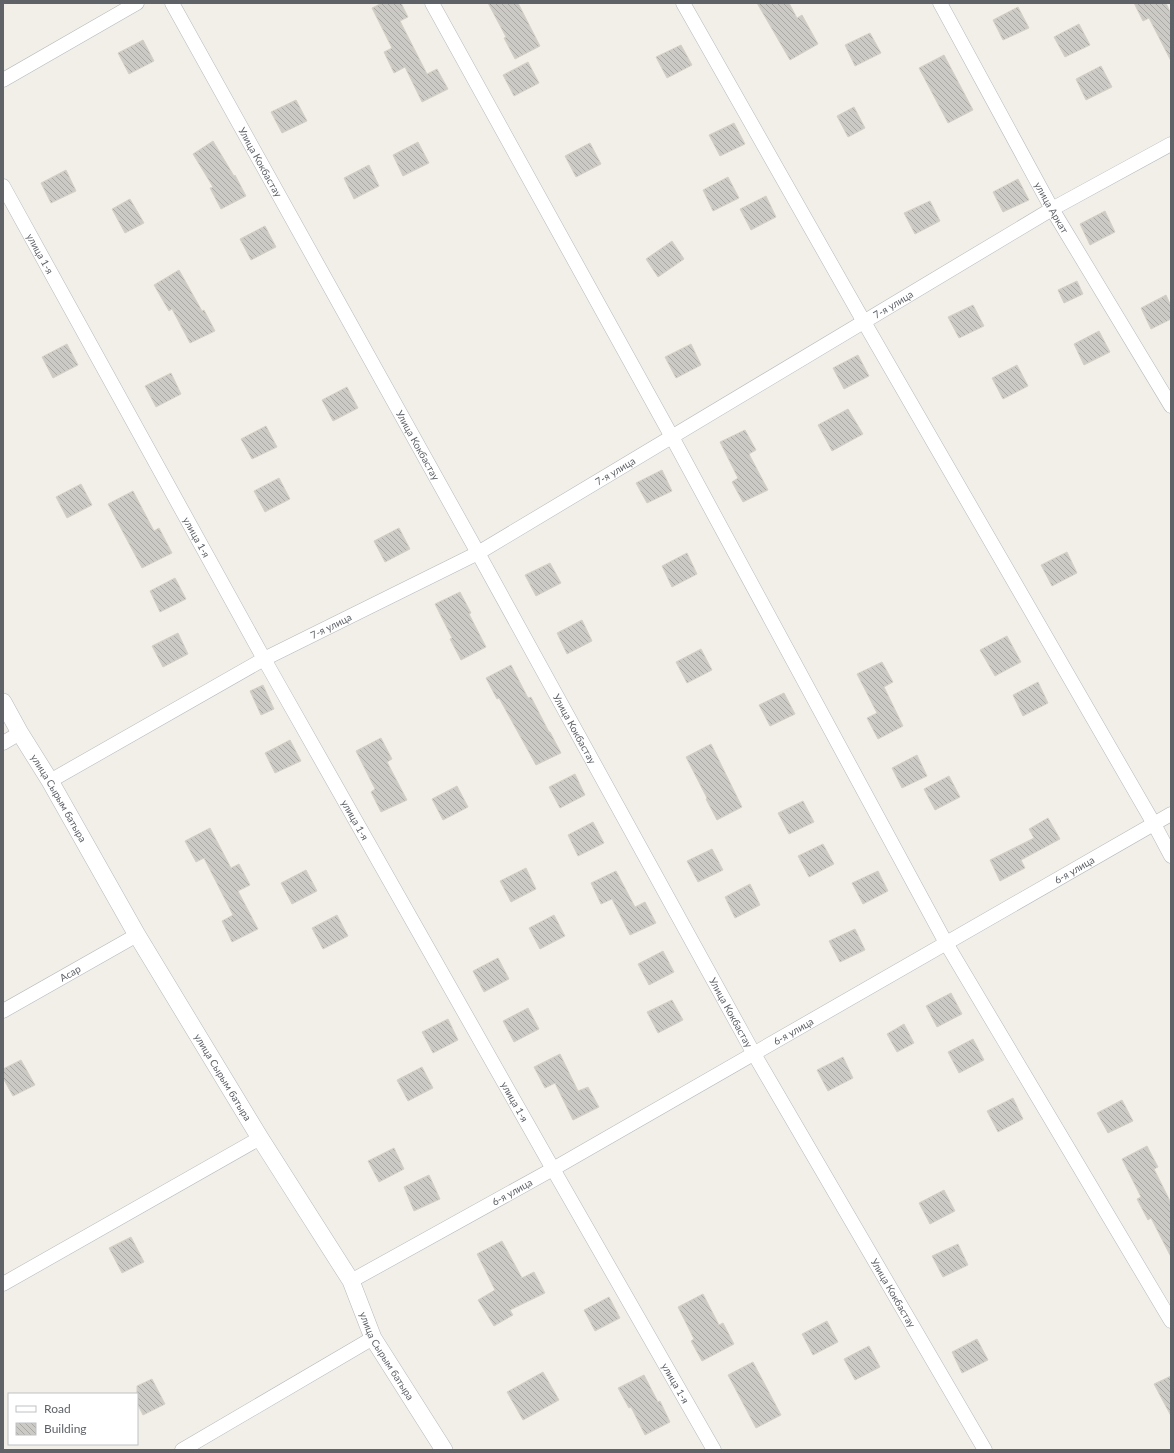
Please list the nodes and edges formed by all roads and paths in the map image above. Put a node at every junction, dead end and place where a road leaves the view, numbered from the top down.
1 (137, 3) edge
2 (172, 3) edge
3 (432, 3) edge
4 (683, 3) edge
5 (940, 3) edge
6 (3, 80) edge
7 (1171, 144) edge
8 (3, 186) edge
9 (1052, 209) junction
10 (864, 322) junction
11 (1171, 406) edge
12 (672, 437) junction
13 (478, 553) junction
14 (264, 659) junction
15 (3, 702) edge
16 (20, 733) junction
17 (3, 744) edge
18 (50, 781) junction
19 (1171, 814) edge
20 (1154, 824) junction
21 (1171, 856) edge
22 (137, 935) junction
23 (946, 944) junction
24 (3, 1011) edge
25 (754, 1054) junction
26 (260, 1138) junction
27 (553, 1169) junction
28 (351, 1282) junction
29 (3, 1284) edge
30 (1171, 1321) edge
31 (373, 1338) junction
32 (182, 1450) edge
33 (444, 1450) edge
34 (714, 1450) edge
35 (985, 1450) edge

1 - 6 street
2 - 13 street, Улица Кокбастау
3 - 12 street
4 - 10 street
5 - 9 street, улица Аркат
7 - 9 street, 7-я улица
8 - 14 street, улица 1-я
9 - 10 street, 7-я улица
9 - 11 street, улица Аркат
10 - 12 street, 7-я улица
10 - 20 street
12 - 13 street, 7-я улица
12 - 23 street
13 - 14 street, 7-я улица
13 - 25 street, Улица Кокбастау
14 - 18 street, 7-я улица
14 - 27 street, улица 1-я
15 - 16 street, улица Сырым батыра
16 - 17 street
16 - 18 street, улица Сырым батыра
18 - 22 street, улица Сырым батыра
19 - 20 street, 6-я улица
20 - 21 street
20 - 23 street, 6-я улица
22 - 24 street, Асар
22 - 26 street, улица Сырым батыра
23 - 25 street, 6-я улица
23 - 30 street
25 - 27 street, 6-я улица
25 - 35 street, Улица Кокбастау
26 - 28 street, улица Сырым батыра
26 - 29 street
27 - 28 street, 6-я улица
27 - 34 street, улица 1-я
28 - 31 street, улица Сырым батыра
31 - 32 street
31 - 33 street, улица Сырым батыра

